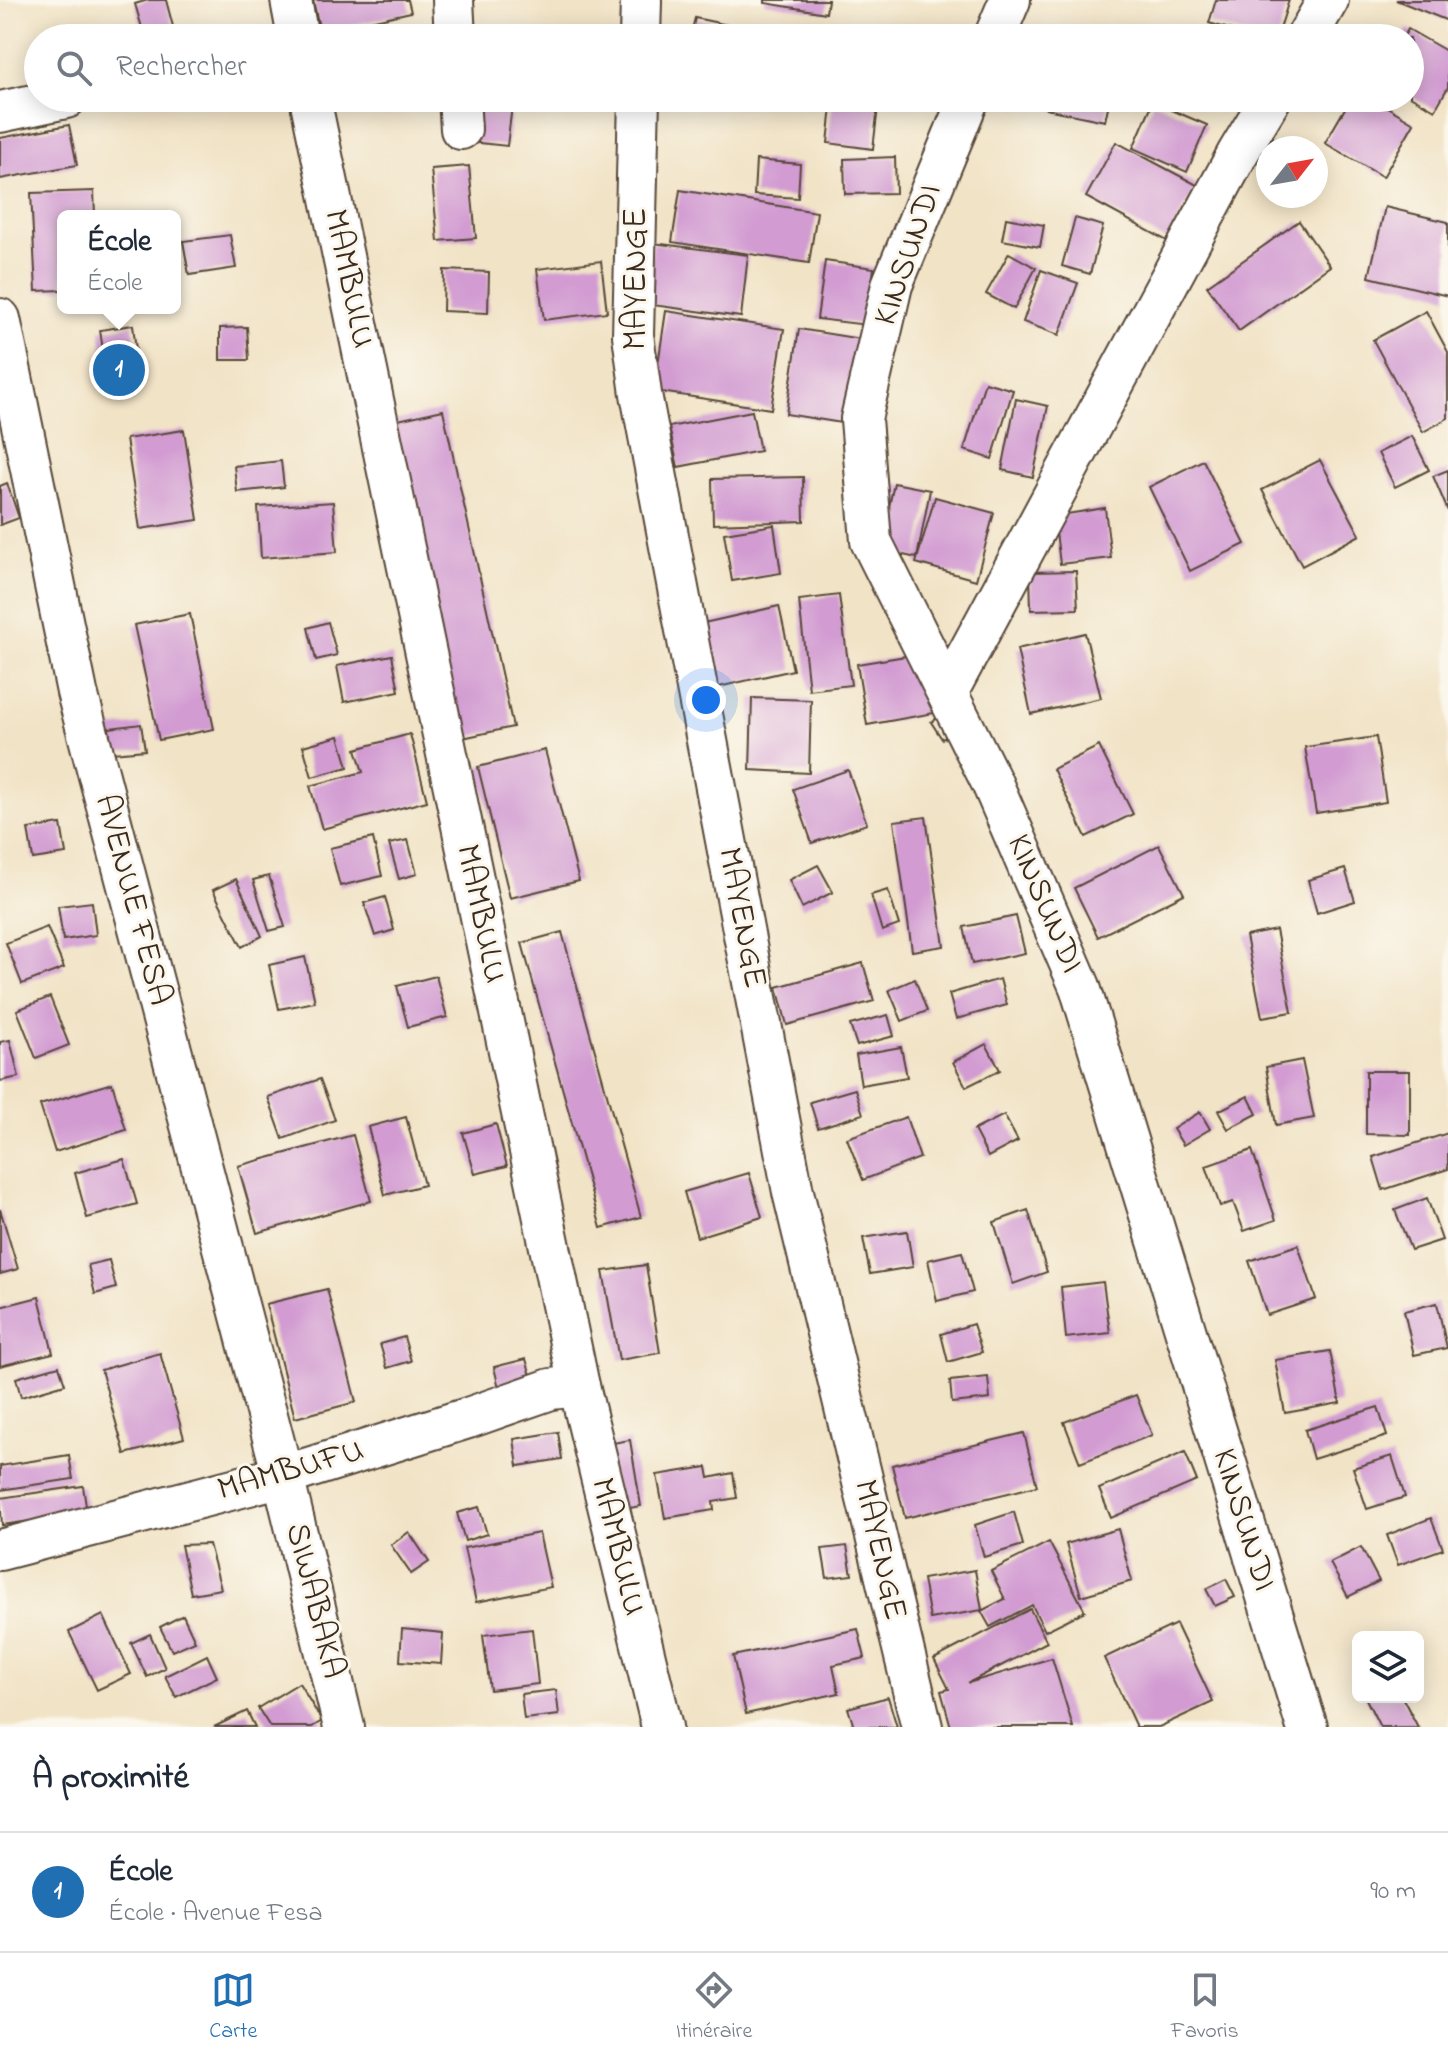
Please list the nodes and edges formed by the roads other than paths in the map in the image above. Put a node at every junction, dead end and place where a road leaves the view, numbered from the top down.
1 (291, 0) edge
2 (453, 0) edge
3 (641, 0) edge
4 (1010, 0) edge
5 (1328, 0) edge
6 (295, 24) edge
7 (454, 24) edge
8 (640, 24) edge
9 (1000, 24) edge
10 (1314, 24) edge
11 (24, 107) edge
12 (0, 112) edge
13 (313, 112) edge
14 (639, 112) edge
15 (963, 112) edge
16 (1263, 112) edge
17 (0, 319) edge
18 (948, 691) junction
19 (579, 1386) junction
20 (283, 1476) junction
21 (0, 1550) edge
22 (344, 1727) edge
23 (662, 1727) edge
24 (922, 1727) edge
25 (1307, 1727) edge

1 - 6 street
2 - 7 street
3 - 8 street
4 - 9 street
5 - 10 street
11 - 12 street
13 - 19 street, MAMBULU
14 - 24 street, MAYENGE
15 - 18 street, KINSUNDI
16 - 18 street
17 - 20 street, AVENUE FESA
18 - 25 street, KINSUNDI
19 - 20 street, MAMBUFU
19 - 23 street, MAMBULU
20 - 21 street, MAMBUFU
20 - 22 street, SIWABAKA

